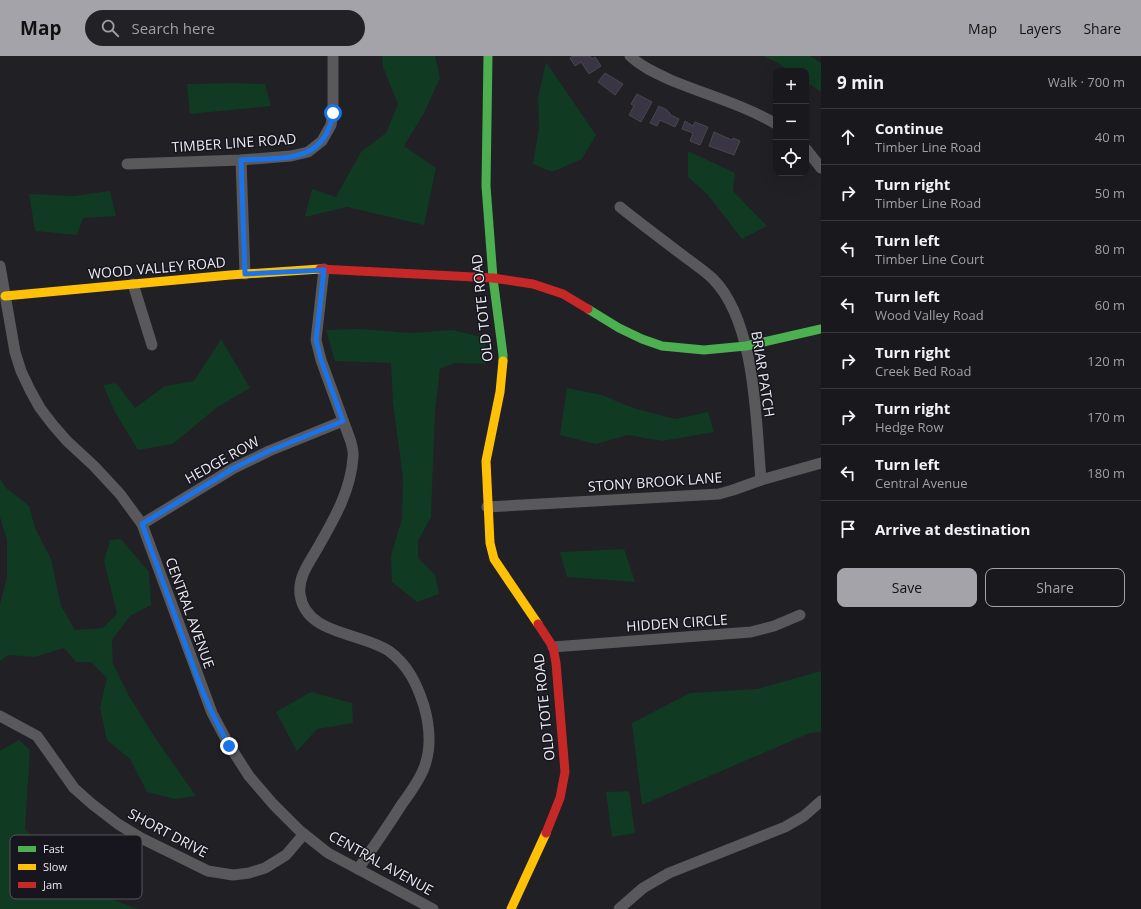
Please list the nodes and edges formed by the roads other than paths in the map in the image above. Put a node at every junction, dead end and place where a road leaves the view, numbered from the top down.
1 (333, 56) edge
2 (488, 56) edge
3 (630, 56) edge
4 (773, 122) edge
5 (809, 153) edge
6 (241, 160) junction
7 (127, 164) dead end
8 (821, 168) edge
9 (620, 207) dead end
10 (0, 266) edge
11 (324, 270) junction
12 (245, 274) junction
13 (493, 278) junction
14 (133, 284) junction
15 (5, 296) junction
16 (821, 329) edge
17 (5, 334) edge
18 (152, 345) dead end
19 (746, 346) junction
20 (343, 421) junction
21 (821, 463) edge
22 (761, 480) junction
23 (487, 507) junction
24 (142, 524) junction
25 (800, 615) dead end
26 (553, 647) junction
27 (0, 716) edge
28 (821, 801) edge
29 (304, 834) junction
30 (136, 835) edge
31 (142, 838) edge
32 (358, 870) junction
33 (433, 909) edge
34 (511, 909) edge
35 (619, 909) edge

1 - 6 street, TIMBER LINE ROAD
2 - 13 street, OLD TOTE ROAD
3 - 4 street
5 - 8 street
6 - 7 street, TIMBER LINE ROAD
6 - 12 street
9 - 19 street, BRIAR PATCH
10 - 15 street, CENTRAL AVENUE
11 - 12 street, WOOD VALLEY ROAD
11 - 13 street, WOOD VALLEY ROAD
11 - 20 street
12 - 14 street, WOOD VALLEY ROAD
13 - 19 street, WOOD VALLEY ROAD
13 - 23 street, OLD TOTE ROAD
14 - 15 street, WOOD VALLEY ROAD
14 - 18 street
15 - 17 street, CENTRAL AVENUE
16 - 19 street, WOOD VALLEY ROAD
17 - 24 street, CENTRAL AVENUE
19 - 22 street, BRIAR PATCH
20 - 24 street, HEDGE ROW
20 - 32 street
21 - 22 street, STONY BROOK LANE
22 - 23 street, STONY BROOK LANE
23 - 26 street, OLD TOTE ROAD
24 - 29 street, CENTRAL AVENUE
25 - 26 street, HIDDEN CIRCLE
26 - 34 street, OLD TOTE ROAD
27 - 30 street, SHORT DRIVE
28 - 35 street
29 - 31 street, SHORT DRIVE
29 - 32 street, CENTRAL AVENUE
32 - 33 street, CENTRAL AVENUE

